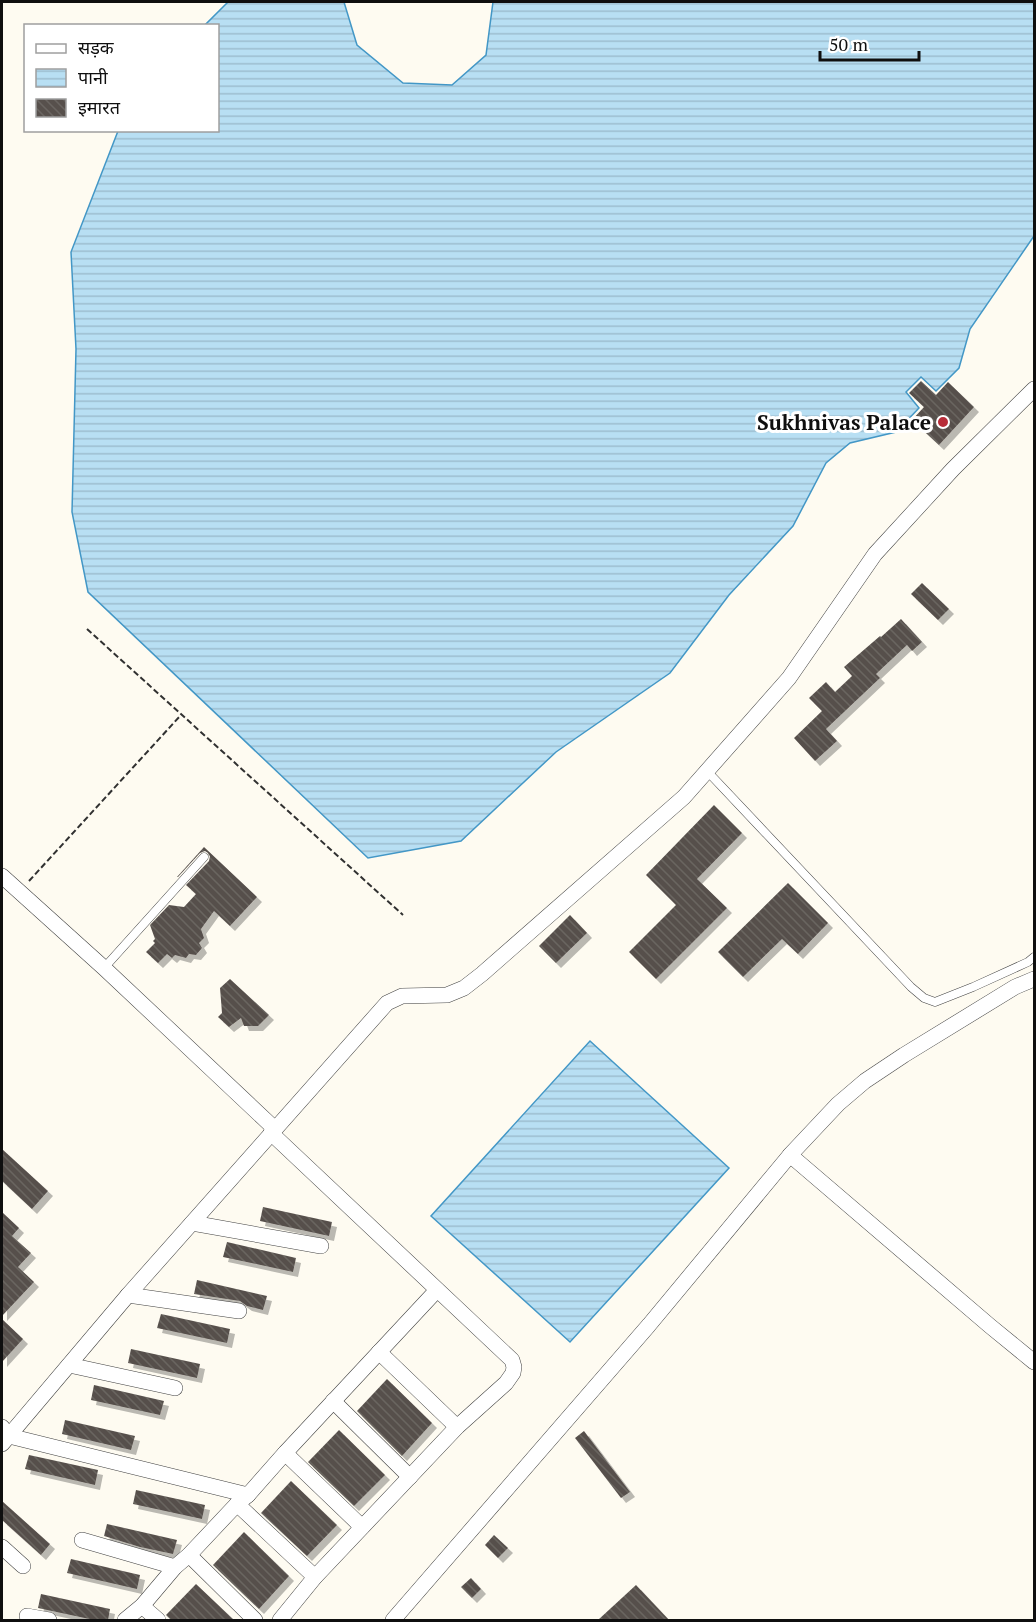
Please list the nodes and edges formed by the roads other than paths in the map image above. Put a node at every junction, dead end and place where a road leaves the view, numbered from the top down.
1 (1035, 390) edge
2 (707, 771) junction
3 (204, 857) dead end
4 (2, 877) edge
5 (1035, 957) edge
6 (104, 968) junction
7 (1035, 979) edge
8 (273, 1131) junction
9 (790, 1155) junction
10 (192, 1223) junction
11 (321, 1246) dead end
12 (437, 1290) junction
13 (128, 1295) junction
14 (239, 1311) dead end
15 (379, 1352) junction
16 (1035, 1362) edge
17 (69, 1365) junction
18 (175, 1388) dead end
19 (333, 1401) junction
20 (457, 1427) junction
21 (4, 1436) edge
22 (285, 1453) junction
23 (410, 1477) junction
24 (242, 1500) junction
25 (362, 1527) junction
26 (82, 1540) dead end
27 (2, 1547) edge
28 (189, 1555) junction
29 (23, 1566) dead end
30 (175, 1567) junction
31 (315, 1577) junction
32 (142, 1606) junction
33 (27, 1616) dead end
34 (49, 1620) edge
35 (125, 1620) edge
36 (158, 1620) edge
37 (255, 1620) edge
38 (280, 1620) edge
39 (393, 1620) edge

1 - 2 street
2 - 5 lane
2 - 8 street
3 - 6 lane
4 - 6 street
6 - 8 street
7 - 9 street
8 - 10 street
8 - 12 street
9 - 16 street
9 - 39 street
10 - 11 street
10 - 13 street
12 - 15 street
12 - 20 street
13 - 14 street
13 - 17 street
15 - 19 street
15 - 20 street
17 - 18 street
17 - 21 street
19 - 22 street
19 - 23 street
20 - 23 street
21 - 24 street
22 - 24 street
22 - 25 street
23 - 25 street
24 - 28 street
24 - 31 street
25 - 31 street
26 - 30 street
27 - 29 street
28 - 30 street
28 - 37 street
30 - 32 street
31 - 38 street
32 - 35 street
32 - 36 street
33 - 34 street

